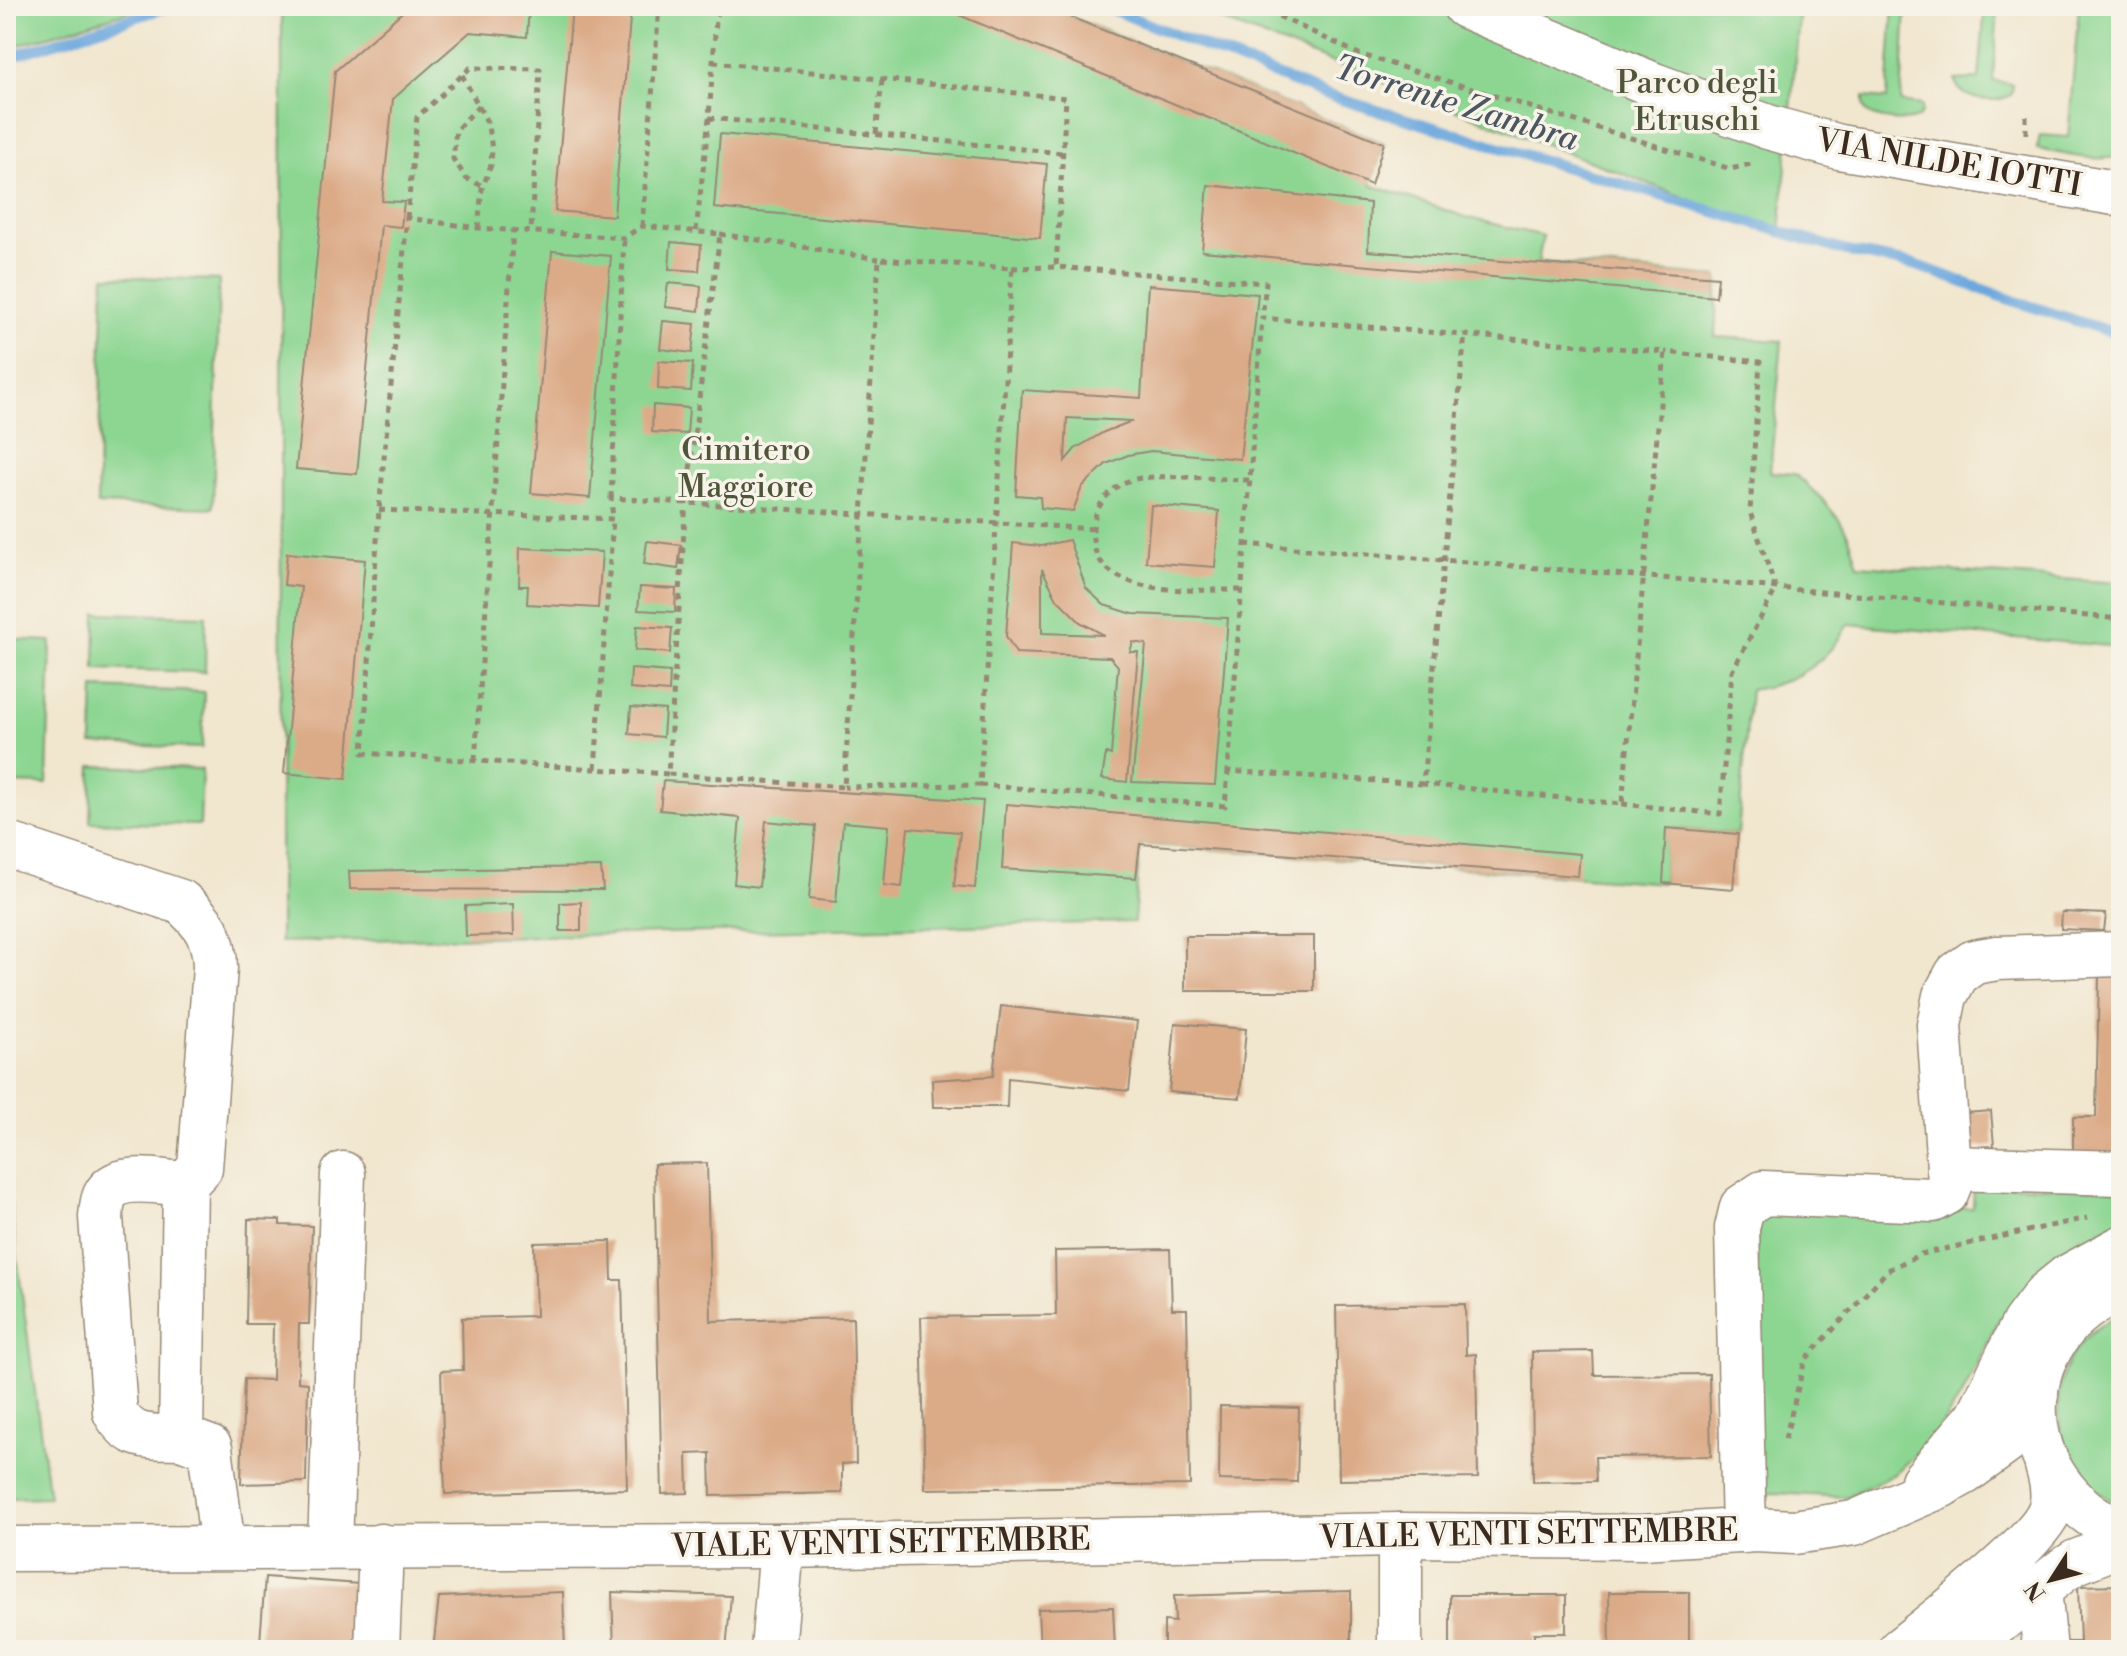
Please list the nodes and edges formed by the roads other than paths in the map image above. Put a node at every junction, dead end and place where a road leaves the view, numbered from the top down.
1 (1465, 6) edge
2 (2121, 194) edge
3 (6, 844) edge
4 (2120, 954) edge
5 (1949, 1168) junction
6 (2121, 1173) edge
7 (343, 1174) dead end
8 (185, 1184) junction
9 (2107, 1233) edge
10 (2121, 1289) edge
11 (2036, 1395) junction
12 (181, 1437) junction
13 (2047, 1465) junction
14 (1899, 1504) junction
15 (1750, 1531) junction
16 (2121, 1532) edge
17 (1400, 1535) junction
18 (2121, 1544) edge
19 (381, 1546) junction
20 (782, 1546) junction
21 (223, 1547) junction
22 (330, 1547) junction
23 (6, 1549) edge
24 (2039, 1589) junction
25 (377, 1650) edge
26 (773, 1650) edge
27 (1400, 1650) edge
28 (1900, 1650) edge
29 (1963, 1650) edge
30 (2045, 1650) edge

1 - 2 street, VIA NILDE IOTTI
3 - 8 street
4 - 5 street
5 - 6 street
5 - 15 street
7 - 22 street
8 - 12 street
8 - 12 street
9 - 14 street
10 - 11 street
11 - 13 street
11 - 14 street, VIALE VENTI SETTEMBRE
12 - 21 street
13 - 16 street
13 - 28 street
14 - 15 street, VIALE VENTI SETTEMBRE
15 - 17 street, VIALE VENTI SETTEMBRE
17 - 20 street, VIALE VENTI SETTEMBRE
17 - 27 street
18 - 24 street
19 - 20 street, VIALE VENTI SETTEMBRE
19 - 22 street, VIALE VENTI SETTEMBRE
19 - 25 street
20 - 26 street
21 - 22 street, VIALE VENTI SETTEMBRE
21 - 23 street, VIALE VENTI SETTEMBRE
24 - 29 street
24 - 30 street

